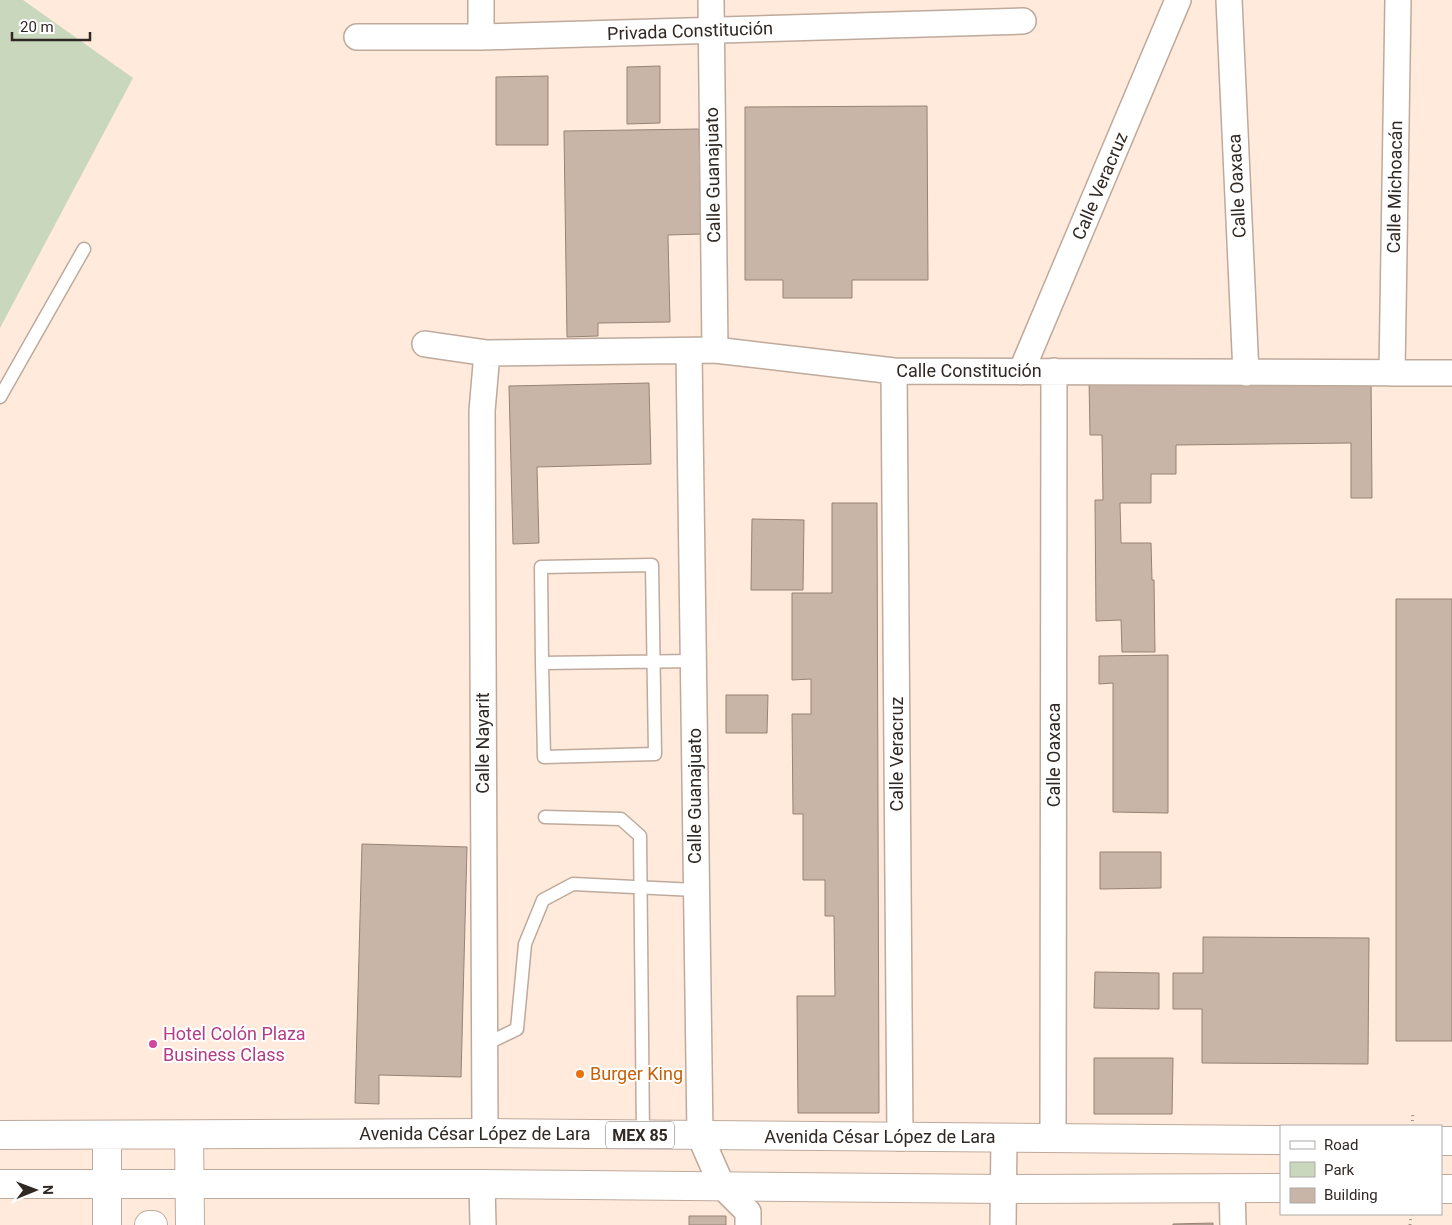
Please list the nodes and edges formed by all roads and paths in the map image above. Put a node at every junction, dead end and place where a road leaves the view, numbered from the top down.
1 (481, 0) edge
2 (711, 0) edge
3 (1178, 0) edge
4 (1229, 0) edge
5 (1398, 0) edge
6 (1023, 21) dead end
7 (711, 30) junction
8 (357, 37) dead end
9 (481, 37) junction
10 (84, 249) dead end
11 (425, 344) dead end
12 (715, 350) junction
13 (689, 352) junction
14 (487, 353) junction
15 (894, 371) junction
16 (1054, 371) junction
17 (1022, 372) junction
18 (1246, 372) junction
19 (1392, 373) junction
20 (1452, 373) edge
21 (0, 397) edge
22 (653, 661) junction
23 (694, 661) junction
24 (542, 663) junction
25 (546, 817) dead end
26 (642, 887) junction
27 (695, 890) junction
28 (484, 1045) junction
29 (1413, 1112) dead end
30 (1412, 1125) edge
31 (485, 1133) junction
32 (0, 1135) edge
33 (643, 1135) junction
34 (108, 1136) junction
35 (189, 1136) junction
36 (700, 1136) junction
37 (1004, 1137) junction
38 (900, 1138) junction
39 (1053, 1138) junction
40 (1280, 1140) edge
41 (190, 1183) junction
42 (0, 1184) edge
43 (107, 1184) junction
44 (482, 1184) junction
45 (722, 1186) junction
46 (1232, 1188) junction
47 (1280, 1188) edge
48 (1003, 1189) junction
49 (107, 1225) edge
50 (190, 1225) edge
51 (483, 1225) edge
52 (748, 1225) edge
53 (1003, 1225) edge
54 (1233, 1225) edge

1 - 9 street
2 - 7 street, Calle Guanajuato
3 - 17 street, Calle Veracruz
4 - 18 street, Calle Oaxaca
5 - 19 street, Calle Michoacán
6 - 7 street, Privada Constitución
7 - 9 street, Privada Constitución
7 - 12 street, Calle Guanajuato
8 - 9 street, Privada Constitución
10 - 21 lane
11 - 14 street
12 - 13 street, Calle Constitución
12 - 15 street, Calle Constitución
13 - 14 street, Calle Constitución
13 - 23 street, Calle Guanajuato
14 - 28 street, Calle Nayarit
15 - 17 street, Calle Constitución
15 - 38 street, Calle Veracruz
16 - 17 street, Calle Constitución
16 - 18 street, Calle Constitución
16 - 39 street, Calle Oaxaca
18 - 19 street, Calle Constitución
19 - 20 street, Calle Constitución
22 - 23 lane
22 - 24 lane
22 - 24 lane
22 - 24 lane
23 - 27 street, Calle Guanajuato
25 - 26 lane
26 - 27 lane
26 - 28 lane
26 - 33 lane
27 - 36 street, Calle Guanajuato
28 - 31 street, Calle Nayarit
29 - 30 path
31 - 33 main road, Avenida César López de Lara / MEX 85
31 - 35 main road, Avenida César López de Lara / MEX 85
32 - 34 main road, Avenida César López de Lara / MEX 85
33 - 36 main road, Avenida César López de Lara / MEX 85
34 - 35 main road, Avenida César López de Lara / MEX 85
34 - 43 main road
35 - 41 main road
36 - 38 main road, Avenida César López de Lara / MEX 85
36 - 45 street, Calle Guanajuato
37 - 38 main road, Avenida César López de Lara / MEX 85
37 - 39 main road, Avenida César López de Lara / MEX 85
37 - 48 street
39 - 40 main road, Avenida César López de Lara / MEX 85
41 - 43 main road
41 - 44 main road
41 - 50 main road
42 - 43 main road
43 - 49 main road
44 - 45 main road
44 - 51 street
45 - 48 main road
45 - 52 street, Calle Guanajuato
46 - 47 main road
46 - 48 main road
46 - 54 street
48 - 53 street

